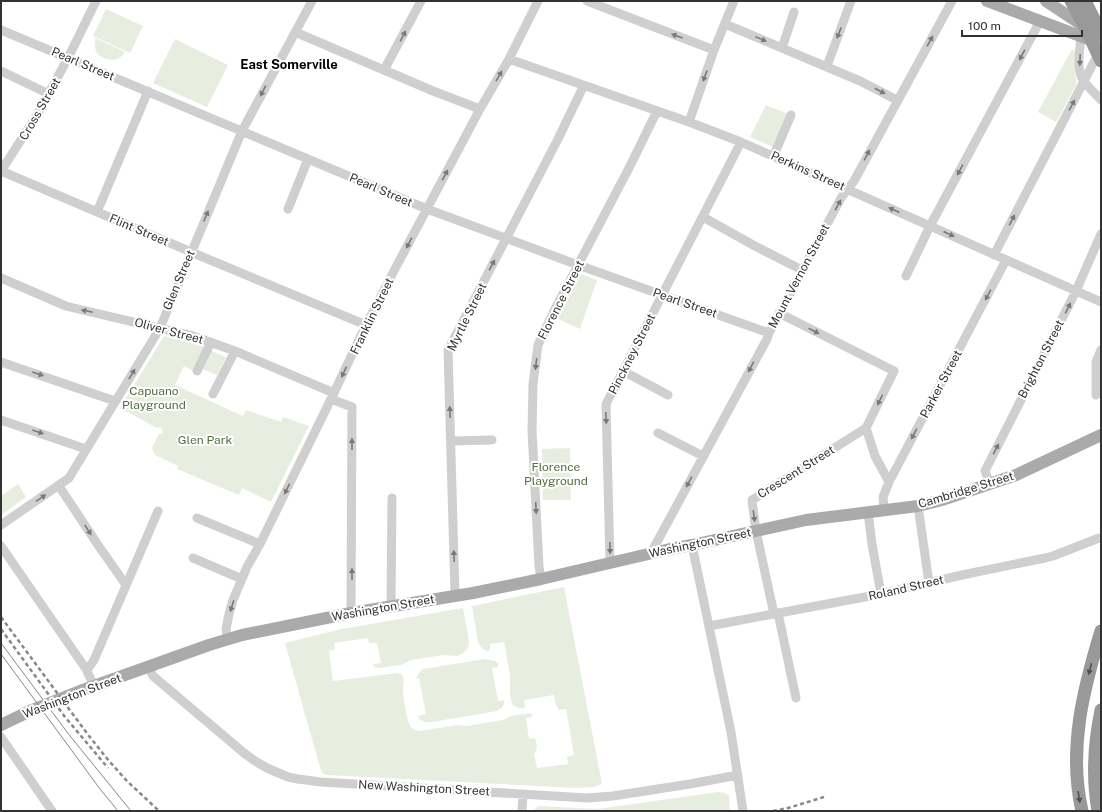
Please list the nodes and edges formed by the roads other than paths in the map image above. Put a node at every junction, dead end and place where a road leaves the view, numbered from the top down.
1 (96, 1) edge
2 (312, 1) edge
3 (421, 1) edge
4 (538, 1) edge
5 (587, 1) edge
6 (734, 1) edge
7 (851, 1) edge
8 (952, 1) edge
9 (987, 1) edge
10 (1046, 1) edge
11 (1071, 1) edge
12 (1085, 1) edge
13 (611, 5) edge
14 (794, 12) dead end
15 (1040, 21) junction
16 (725, 24) junction
17 (1, 30) edge
18 (295, 32) junction
19 (1101, 33) edge
20 (1081, 36) junction
21 (1101, 38) edge
22 (1101, 44) edge
23 (782, 48) junction
24 (714, 50) junction
25 (1101, 50) edge
26 (68, 58) junction
27 (509, 59) junction
28 (1101, 61) edge
29 (827, 66) junction
30 (384, 70) junction
31 (1, 71) edge
32 (1084, 82) junction
33 (584, 85) junction
34 (148, 91) junction
35 (49, 94) junction
36 (897, 100) junction
37 (1101, 100) edge
38 (480, 110) junction
39 (657, 111) junction
40 (791, 116) dead end
41 (688, 122) junction
42 (242, 131) junction
43 (741, 142) junction
44 (774, 156) junction
45 (308, 159) junction
46 (1, 171) edge
47 (848, 189) junction
48 (288, 209) dead end
49 (427, 209) junction
50 (97, 212) junction
51 (703, 217) junction
52 (930, 226) junction
53 (1101, 234) edge
54 (506, 238) junction
55 (191, 252) junction
56 (994, 255) junction
57 (1006, 260) junction
58 (578, 265) junction
59 (802, 270) junction
60 (906, 276) dead end
61 (1, 278) edge
62 (1076, 290) junction
63 (662, 295) junction
64 (1101, 302) edge
65 (779, 313) junction
66 (366, 325) junction
67 (160, 328) junction
68 (769, 333) junction
69 (211, 342) junction
70 (1101, 350) edge
71 (235, 351) junction
72 (1, 362) edge
73 (196, 371) dead end
74 (623, 371) junction
75 (213, 394) dead end
76 (668, 395) dead end
77 (1096, 395) dead end
78 (333, 396) junction
79 (115, 401) junction
80 (1, 420) edge
81 (866, 428) junction
82 (658, 433) dead end
83 (1101, 435) edge
84 (492, 440) dead end
85 (451, 441) junction
86 (86, 449) junction
87 (703, 456) junction
88 (889, 482) junction
89 (990, 484) junction
90 (59, 486) junction
91 (392, 498) dead end
92 (918, 506) junction
93 (884, 510) junction
94 (158, 511) dead end
95 (868, 512) junction
96 (197, 518) dead end
97 (1, 525) edge
98 (776, 527) joint
99 (756, 531) junction
100 (1099, 538) dead end
101 (260, 544) junction
102 (692, 545) junction
103 (1, 546) edge
104 (651, 553) junction
105 (193, 558) dead end
106 (610, 563) junction
107 (242, 579) junction
108 (541, 579) junction
109 (929, 583) junction
110 (126, 585) junction
111 (881, 594) junction
112 (455, 595) junction
113 (390, 606) junction
114 (352, 613) junction
115 (776, 614) junction
116 (709, 626) junction
117 (1101, 631) edge
118 (228, 639) junction
119 (148, 667) junction
120 (86, 669) junction
121 (94, 686) junction
122 (796, 698) dead end
123 (1101, 710) edge
124 (1, 725) edge
125 (1, 737) edge
126 (738, 775) junction
127 (523, 794) junction
128 (52, 811) edge
129 (522, 811) edge
130 (743, 811) edge
131 (1082, 811) edge
132 (1098, 811) edge

1 - 26 street, Cross Street
2 - 18 street, Glen Street
30 -> 3 street
4 - 27 street, Franklin Street
5 - 13 street
6 - 16 street
7 -> 29 street
36 -> 8 street, Mount Vernon Street
9 - 15 main road
10 - 21 main road
11 - 28 highway, bridge
12 - 19 highway
24 -> 13 street
14 - 23 street
15 - 20 main road
15 -> 52 street
16 -> 23 street
16 - 24 street
17 - 26 street, Pearl Street
18 - 30 street
18 -> 42 street, Glen Street
20 - 22 main road
20 -> 32 street
23 - 29 street
24 -> 41 street
25 - 32 street
26 - 34 street, Pearl Street
26 - 35 street, Cross Street
27 - 33 street, Perkins Street
38 -> 27 street, Franklin Street
29 -> 36 street
30 - 38 street
31 - 35 street
32 - 37 street
56 -> 32 street
33 - 39 street, Perkins Street
33 - 54 street, Myrtle Street
34 - 42 street, Pearl Street
34 - 50 street
35 - 46 street, Cross Street
47 -> 36 street, Mount Vernon Street
49 -> 38 street, Franklin Street
39 - 41 street, Perkins Street
39 - 58 street, Florence Street
40 - 44 street
41 - 43 street, Perkins Street
42 - 45 street, Pearl Street
55 -> 42 street, Glen Street
43 - 44 street, Perkins Street
43 - 51 street, Pinckney Street
44 - 47 street, Perkins Street
45 - 48 street
45 - 49 street, Pearl Street
46 - 50 street, Flint Street
52 -> 47 street, Perkins Street
59 -> 47 street, Mount Vernon Street
49 - 54 street, Pearl Street
49 -> 66 street, Franklin Street
50 - 55 street, Flint Street
51 - 59 street
51 - 63 street, Pinckney Street
52 -> 56 street, Perkins Street
52 - 60 street
53 - 62 street, Brighton Street
54 - 58 street, Pearl Street
85 -> 54 street, Myrtle Street
55 - 66 street, Flint Street
55 - 67 street, Glen Street
56 - 57 street, Perkins Street
57 - 62 street, Perkins Street
57 -> 88 street, Parker Street
58 - 63 street, Pearl Street
58 -> 108 street, Florence Street
59 - 65 street, Mount Vernon Street
67 -> 61 street, Oliver Street
62 - 64 street, Perkins Street
89 -> 62 street, Brighton Street
63 - 68 street, Pearl Street
63 - 74 street, Pinckney Street
65 - 68 street, Mount Vernon Street
65 -> 81 street
66 -> 78 street, Franklin Street
67 - 69 street, Oliver Street
79 -> 67 street, Glen Street
68 -> 87 street, Mount Vernon Street
69 - 71 street, Oliver Street
69 - 73 street
70 - 77 street
71 - 75 street
71 - 78 street, Oliver Street
72 -> 79 street
74 - 76 street
74 -> 106 street, Pinckney Street
78 -> 101 street, Franklin Street
114 -> 78 street, Oliver Street
79 - 86 street, Glen Street
80 -> 86 street
81 - 88 street
81 -> 99 street, Crescent Street
82 - 87 street
83 - 89 main road, Cambridge Street
84 - 85 street
112 -> 85 street, Myrtle Street
86 - 90 street, Glen Street
87 -> 104 street, Mount Vernon Street
88 - 93 street, Parker Street
89 - 92 main road, Cambridge Street
97 -> 90 street, Glen Street
90 -> 110 street
91 - 113 street
92 - 93 main road, Cambridge Street
92 - 109 street
93 - 95 main road, Cambridge Street
94 - 110 street
95 - 98 main road, Cambridge Street
95 - 111 street
96 - 101 street
98 - 99 main road, Washington Street
99 - 102 main road, Washington Street
99 - 115 street, Crescent Street
100 - 109 street, Roland Street
101 - 107 street, Franklin Street
102 - 104 main road, Washington Street
102 - 116 street
103 - 120 street
104 - 106 main road, Washington Street
105 - 107 street
106 - 108 main road, Washington Street
107 -> 118 street, Franklin Street
108 - 112 main road, Washington Street
109 - 111 street, Roland Street
110 - 120 street
111 - 115 street, Roland Street
112 - 113 main road, Washington Street
113 - 114 main road, Washington Street
114 - 118 main road, Washington Street
115 - 116 street, Roland Street
115 - 122 street, Crescent Street
116 - 126 street
117 -> 131 highway
118 - 119 main road, Washington Street
119 - 121 main road, Washington Street
119 - 127 street, New Washington Street
120 - 121 street
121 - 124 main road, Washington Street
123 - 132 highway
125 - 128 street
126 - 127 street, New Washington Street
126 - 130 street
127 - 129 street

